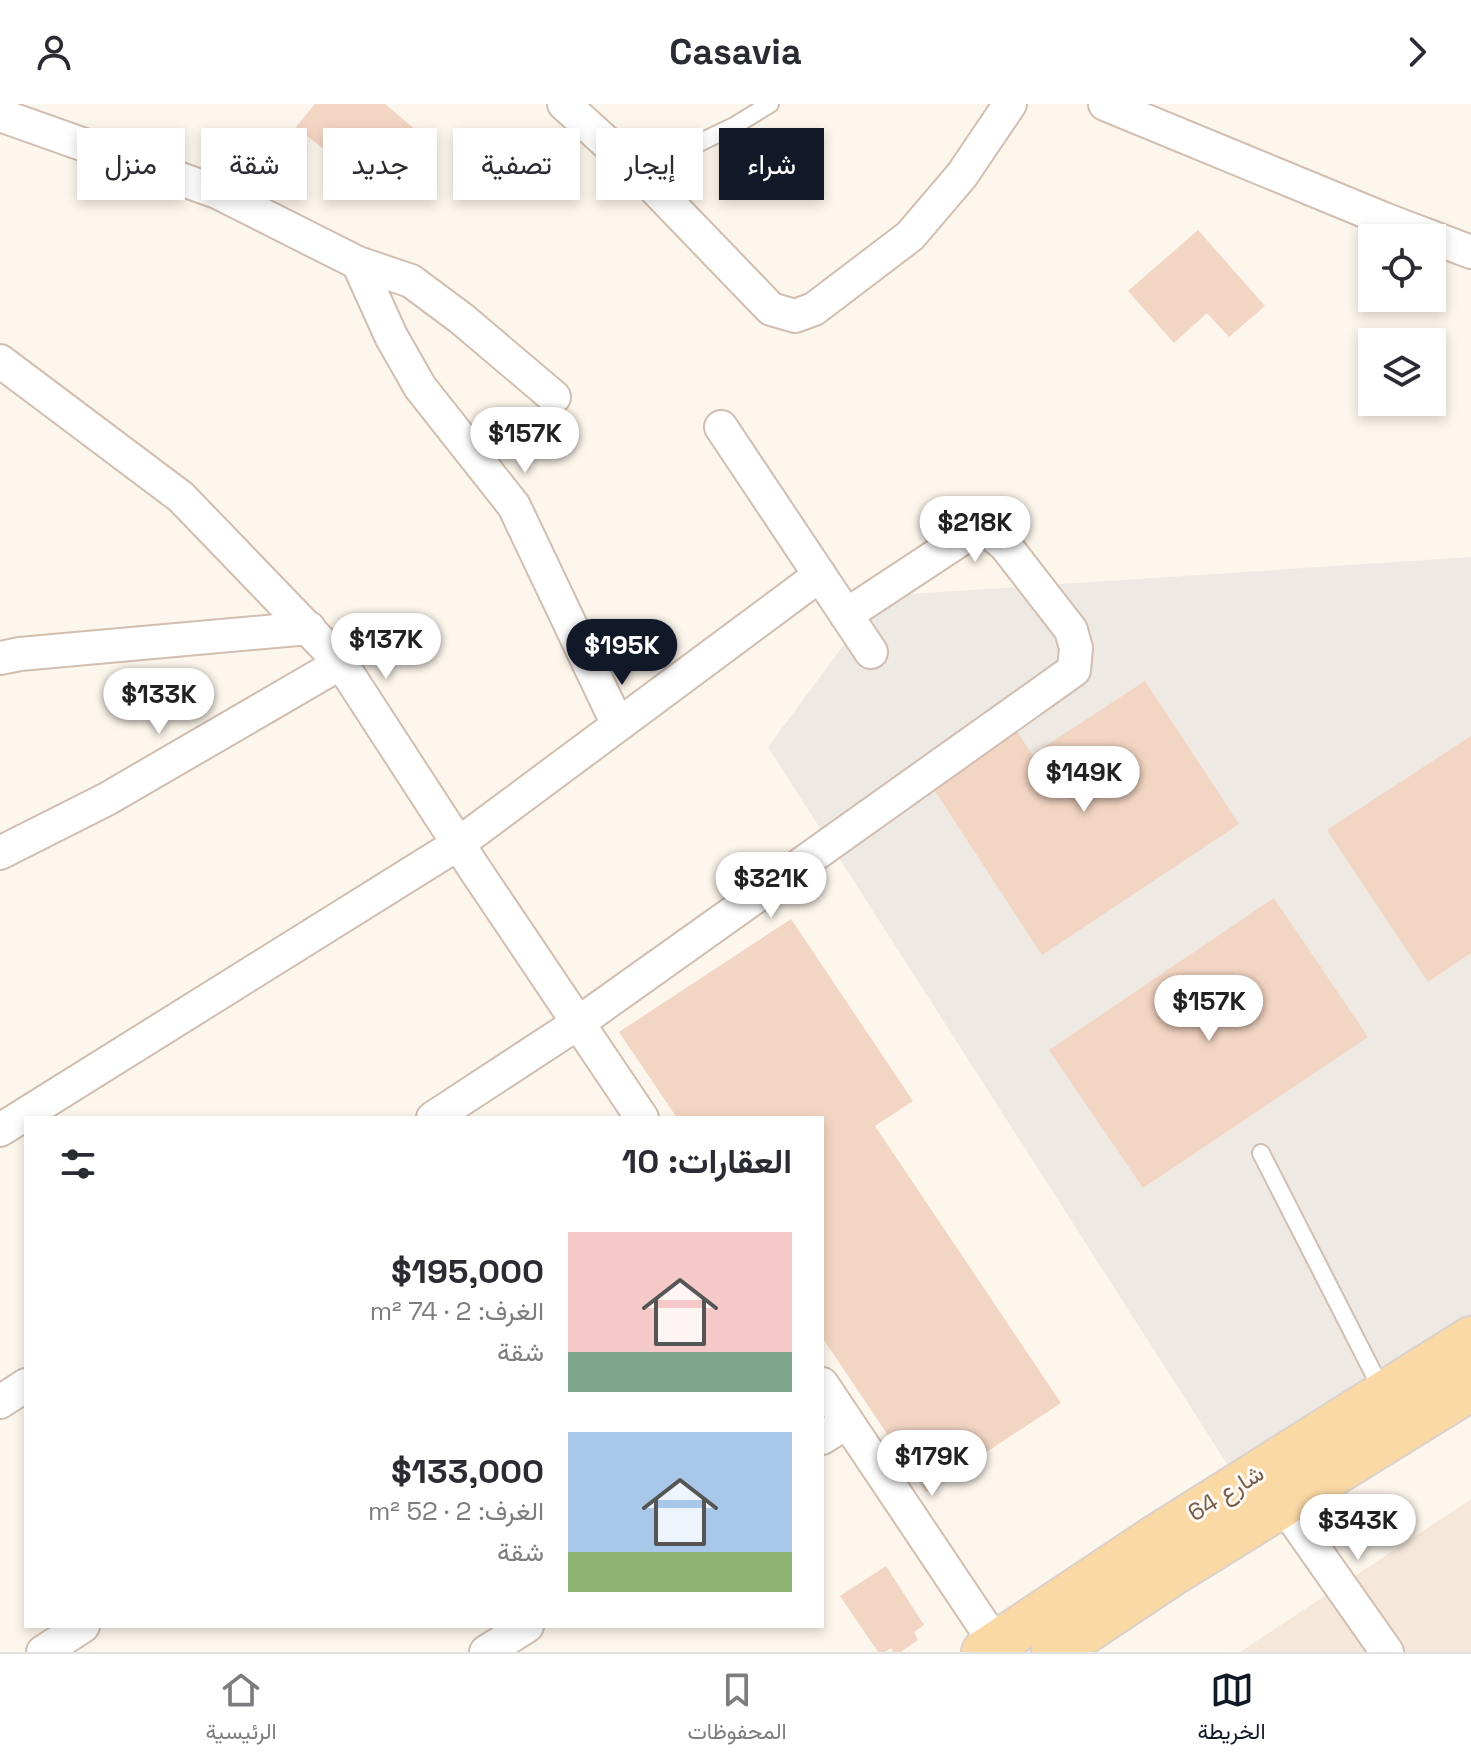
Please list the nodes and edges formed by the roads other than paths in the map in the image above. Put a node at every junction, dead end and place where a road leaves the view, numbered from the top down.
1 (564, 104) edge
2 (770, 104) edge
3 (1010, 104) edge
4 (1105, 104) edge
5 (0, 115) edge
6 (596, 133) edge
7 (703, 141) edge
8 (666, 200) edge
9 (1471, 252) edge
10 (358, 263) junction
11 (0, 361) edge
12 (554, 397) dead end
13 (721, 427) dead end
14 (820, 575) junction
15 (846, 615) junction
16 (309, 628) junction
17 (7, 648) edge
18 (871, 652) dead end
19 (341, 663) junction
20 (618, 725) junction
21 (458, 844) junction
22 (0, 853) edge
23 (578, 1023) junction
24 (436, 1116) edge
25 (641, 1116) edge
26 (0, 1130) edge
27 (1261, 1153) dead end
28 (1471, 1339) edge
29 (24, 1386) edge
30 (1471, 1388) edge
31 (824, 1391) edge
32 (1383, 1394) junction
33 (0, 1402) edge
34 (835, 1430) edge
35 (1283, 1504) junction
36 (80, 1628) edge
37 (524, 1628) edge
38 (990, 1648) edge
39 (43, 1652) edge
40 (486, 1652) edge
41 (1054, 1652) edge
42 (1387, 1652) edge

1 - 6 street
2 - 7 lane
3 - 8 street
4 - 9 street
5 - 10 street
10 - 12 street
10 - 20 street
11 - 16 street
13 - 14 street
14 - 15 street
14 - 20 street
15 - 18 street
15 - 23 street
16 - 17 street
16 - 19 street
19 - 21 street
19 - 22 street
20 - 21 street
21 - 23 street
21 - 26 street
23 - 24 street
23 - 25 street
27 - 32 lane
28 - 32 main road, شارع 64
29 - 33 street
30 - 35 main road, شارع 64
31 - 34 street
32 - 38 main road, شارع 64
34 - 38 street
35 - 41 main road, شارع 64
35 - 42 street
36 - 39 street
37 - 40 street

